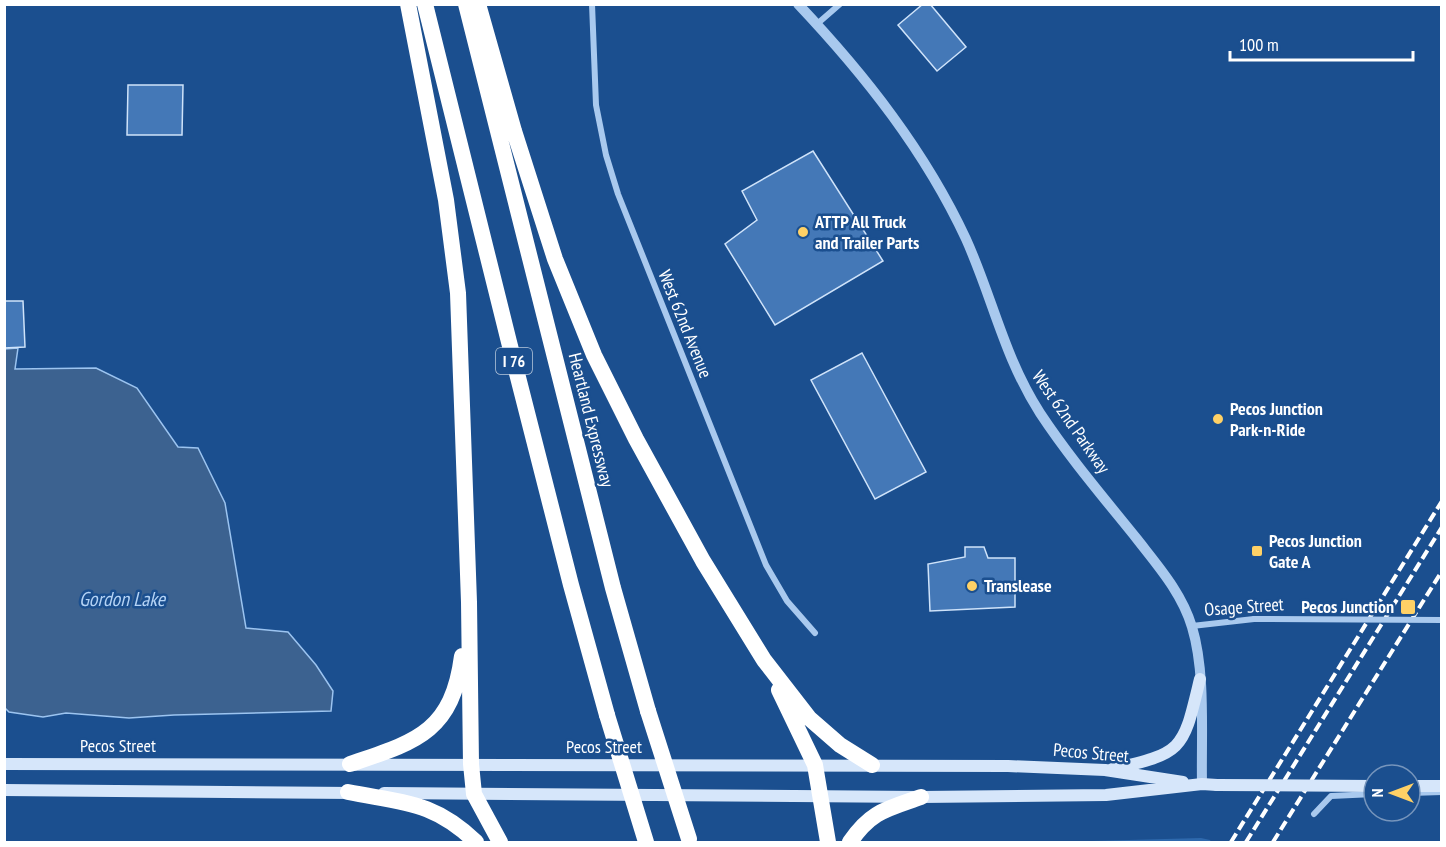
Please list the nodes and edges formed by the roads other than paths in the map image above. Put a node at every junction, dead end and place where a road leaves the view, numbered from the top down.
1 (408, 4) edge
2 (425, 4) edge
3 (466, 4) edge
4 (478, 4) edge
5 (592, 4) edge
6 (798, 4) edge
7 (840, 4) edge
8 (817, 24) junction
9 (469, 602) junction
10 (1442, 620) edge
11 (1192, 626) junction
12 (815, 633) dead end
13 (764, 660) junction
14 (1200, 679) junction
15 (4, 764) edge
16 (350, 764) junction
17 (471, 764) junction
18 (815, 765) junction
19 (872, 765) junction
20 (1105, 770) junction
21 (1202, 784) junction
22 (1362, 786) edge
23 (1422, 786) edge
24 (1442, 786) edge
25 (4, 790) edge
26 (348, 792) junction
27 (1442, 792) edge
28 (1422, 793) edge
29 (474, 794) junction
30 (1362, 795) edge
31 (821, 796) junction
32 (921, 797) junction
33 (1314, 814) dead end
34 (689, 841) edge
35 (646, 842) edge
36 (476, 843) edge
37 (500, 843) edge
38 (828, 843) edge
39 (850, 843) edge

1 - 9 highway
2 - 35 highway, I 76, bridge
3 - 34 highway, Heartland Expressway / I 76, bridge
4 - 13 highway
5 - 12 street, West 62nd Avenue
6 - 8 street, West 62nd Parkway
7 - 8 street
8 - 11 street, West 62nd Parkway
9 - 16 highway
9 - 17 highway
10 - 11 street, Osage Street, bridge
11 - 14 street, West 62nd Parkway
13 - 18 highway
13 - 19 highway
14 - 20 main road
14 - 21 street, West 62nd Parkway
15 - 16 main road, Pecos Street
16 - 17 main road, Pecos Street
17 - 18 main road, Pecos Street
17 - 29 highway
18 - 19 main road, Pecos Street
18 - 31 highway
19 - 20 main road, Pecos Street
20 - 21 main road, Pecos Street
21 - 22 main road, Pecos Street, bridge
21 - 32 main road, Pecos Street
23 - 24 main road
25 - 26 main road, Pecos Street
26 - 29 main road, Pecos Street
26 - 36 highway
27 - 28 street
29 - 31 main road, Pecos Street
29 - 37 highway
30 - 33 street
31 - 32 main road, Pecos Street
31 - 38 highway
32 - 39 highway

